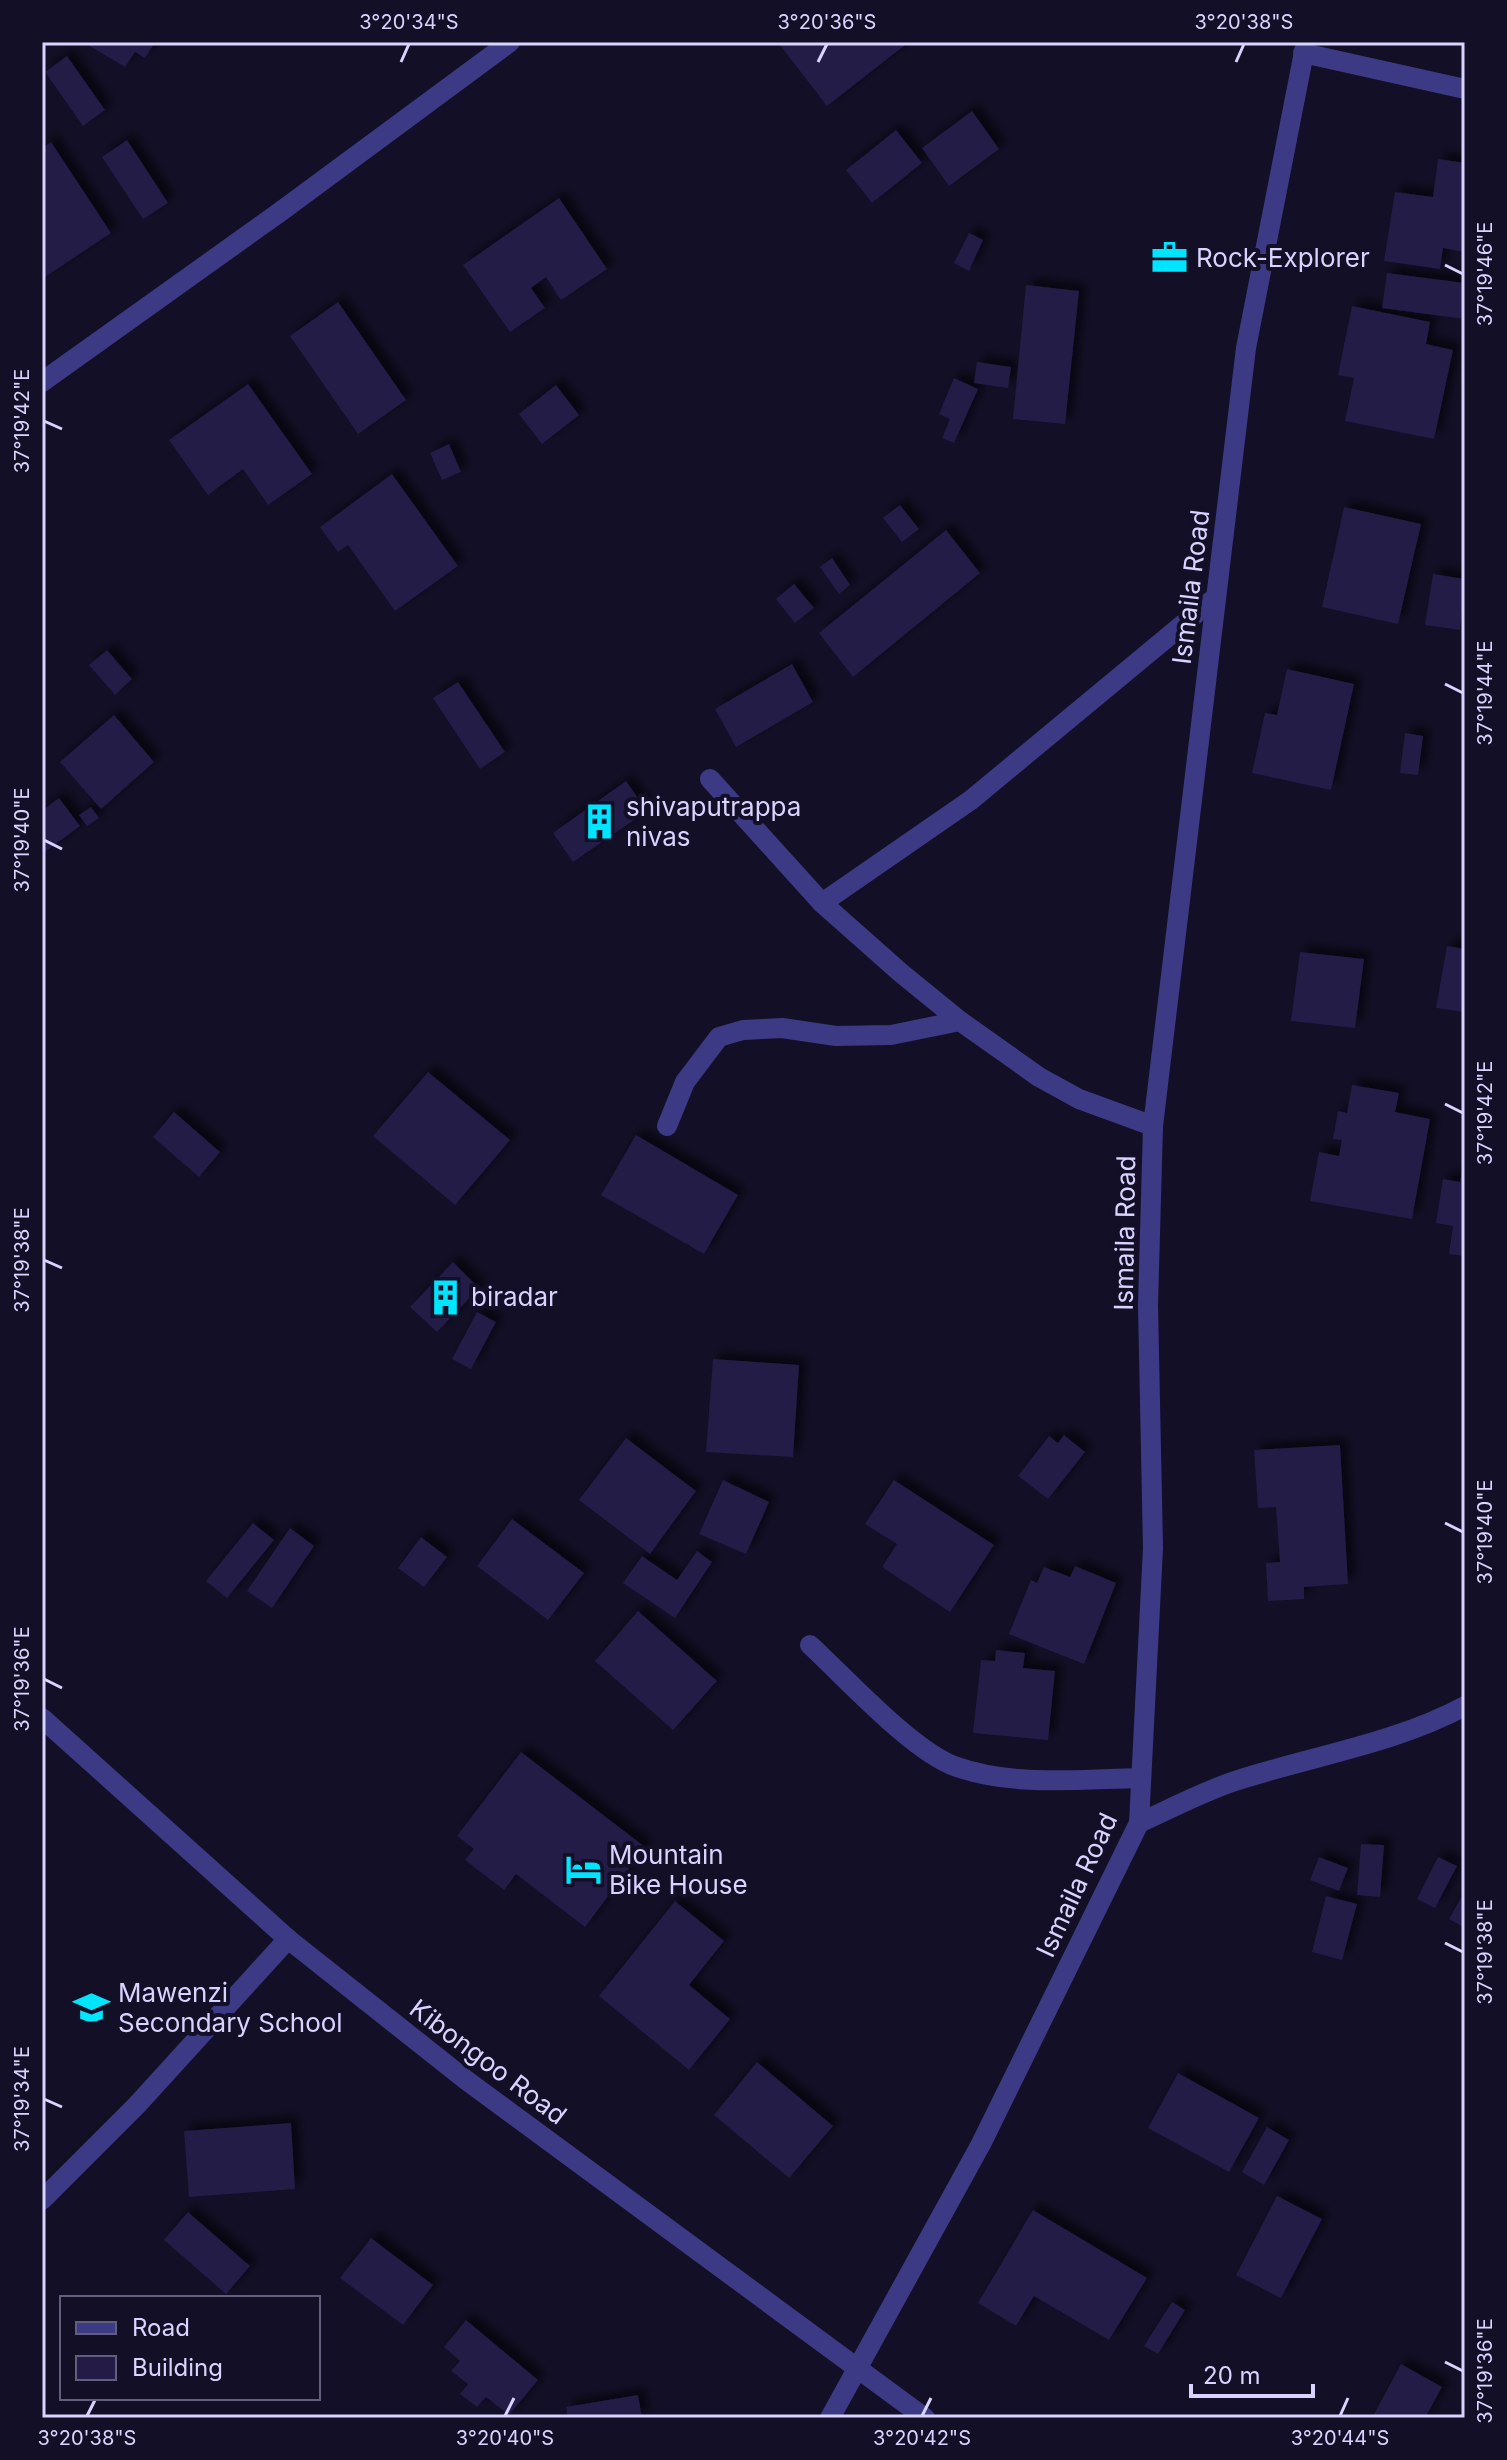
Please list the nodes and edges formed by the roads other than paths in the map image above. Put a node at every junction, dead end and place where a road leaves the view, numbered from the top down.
1 (510, 42) edge
2 (1305, 47) edge
3 (1465, 89) edge
4 (42, 382) edge
5 (1216, 597) junction
6 (710, 779) dead end
7 (822, 903) junction
8 (960, 1021) junction
9 (667, 1126) dead end
10 (1153, 1126) junction
11 (810, 1645) dead end
12 (1465, 1706) edge
13 (42, 1718) edge
14 (1141, 1778) junction
15 (1139, 1823) junction
16 (288, 1939) junction
17 (42, 2200) edge
18 (859, 2369) junction
19 (830, 2418) edge
20 (925, 2418) edge

1 - 4 street
2 - 3 street
2 - 5 street, Ismaila Road
5 - 7 street
5 - 10 street, Ismaila Road
6 - 7 street
7 - 8 street
8 - 9 street
8 - 10 street
10 - 14 street, Ismaila Road
11 - 14 street
12 - 15 street
13 - 16 street, Kibongoo Road
14 - 15 street, Ismaila Road
15 - 18 street, Ismaila Road
16 - 17 street
16 - 18 street, Kibongoo Road
18 - 19 street, Ismaila Road
18 - 20 street, Kibongoo Road

